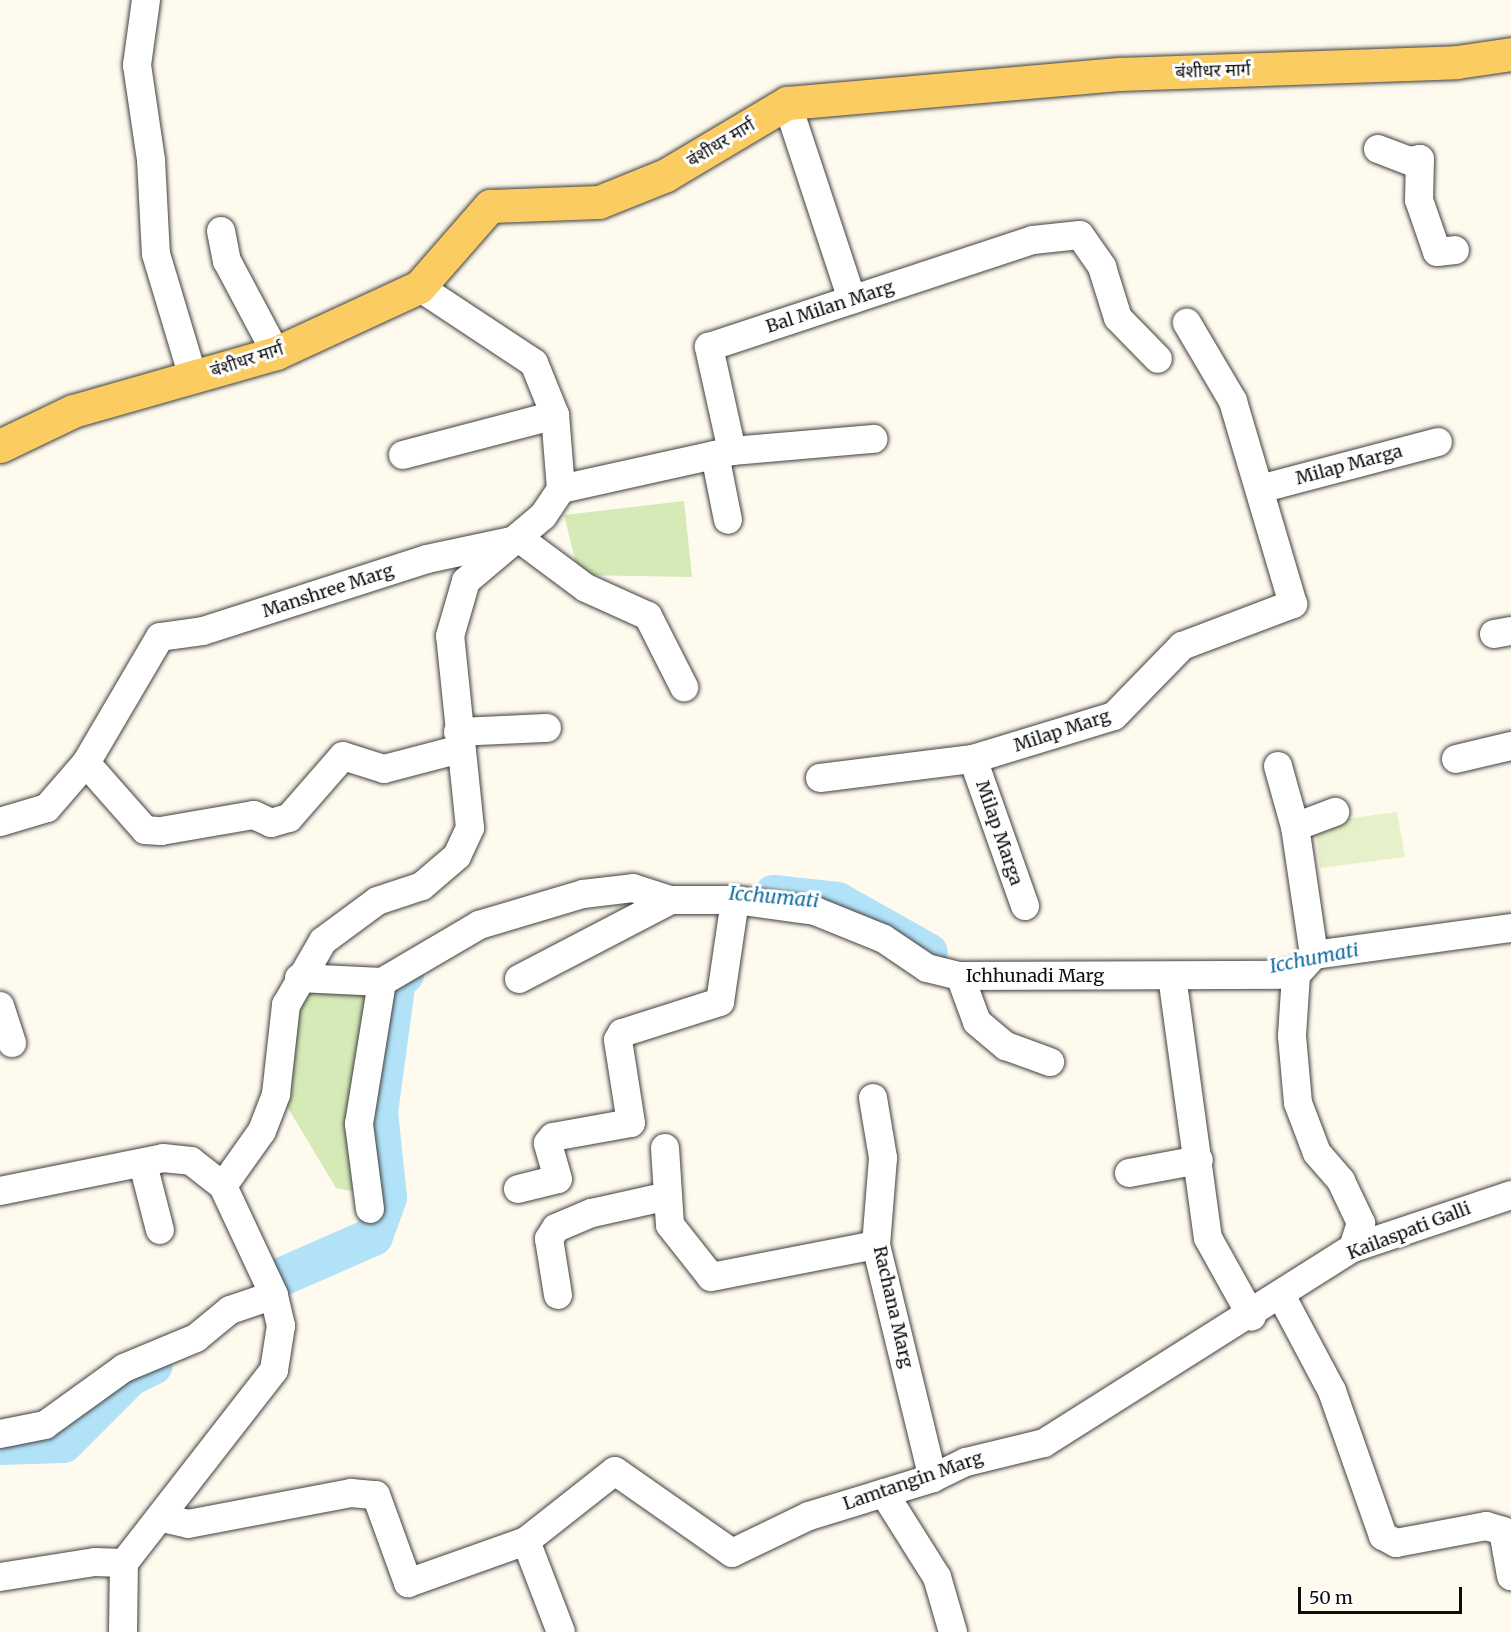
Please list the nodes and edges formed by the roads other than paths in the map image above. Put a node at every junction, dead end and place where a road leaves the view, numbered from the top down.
1 (146, 0) edge
2 (1511, 54) edge
3 (787, 104) junction
4 (1378, 149) dead end
5 (221, 231) dead end
6 (1455, 250) dead end
7 (420, 287) junction
8 (852, 300) junction
9 (1186, 323) dead end
10 (276, 353) junction
11 (1158, 359) dead end
12 (193, 377) junction
13 (555, 415) junction
14 (873, 439) dead end
15 (1438, 442) dead end
16 (0, 446) edge
17 (724, 453) junction
18 (403, 455) dead end
19 (561, 489) junction
20 (1260, 489) junction
21 (728, 520) dead end
22 (520, 538) junction
23 (684, 687) dead end
24 (547, 728) dead end
25 (459, 740) junction
26 (1511, 746) edge
27 (973, 759) junction
28 (1456, 759) dead end
29 (86, 763) junction
30 (1278, 766) dead end
31 (820, 778) dead end
32 (47, 807) junction
33 (1335, 812) dead end
34 (0, 822) edge
35 (1295, 827) junction
36 (0, 836) edge
37 (671, 900) junction
38 (735, 900) junction
39 (1025, 906) dead end
40 (1511, 928) edge
41 (1305, 965) junction
42 (960, 976) junction
43 (1172, 976) junction
44 (299, 978) junction
45 (519, 979) dead end
46 (382, 982) junction
47 (0, 1006) edge
48 (12, 1042) dead end
49 (1050, 1062) dead end
50 (873, 1098) dead end
51 (665, 1148) dead end
52 (1199, 1160) junction
53 (142, 1164) junction
54 (1129, 1173) dead end
55 (223, 1186) junction
56 (518, 1189) dead end
57 (0, 1191) edge
58 (1511, 1195) edge
59 (669, 1196) junction
60 (370, 1209) dead end
61 (160, 1230) dead end
62 (876, 1245) junction
63 (1353, 1248) junction
64 (558, 1294) dead end
65 (274, 1295) junction
66 (1282, 1297) junction
67 (1252, 1317) junction
68 (0, 1434) edge
69 (933, 1478) junction
70 (884, 1494) junction
71 (163, 1518) junction
72 (525, 1541) junction
73 (124, 1563) junction
74 (0, 1576) edge
75 (1511, 1576) edge
76 (123, 1632) edge
77 (561, 1632) edge
78 (952, 1632) edge

1 - 12 street
2 - 3 main road, बंशीधर मार्ग
3 - 7 main road, बंशीधर मार्ग
3 - 8 street
4 - 6 street
5 - 10 street
7 - 10 main road, बंशीधर मार्ग
7 - 13 street
8 - 11 street, Bal Milan Marg
8 - 17 street, Bal Milan Marg
9 - 20 street, Milap Marg
10 - 12 main road, बंशीधर मार्ग
12 - 16 main road, बंशीधर मार्ग
13 - 18 street
13 - 19 street
14 - 17 street
15 - 20 street, Milap Marga
17 - 19 street
17 - 21 street
19 - 22 street
20 - 27 street, Milap Marg
22 - 23 street
22 - 25 street
22 - 29 street, Manshree Marg
24 - 25 street
25 - 29 street
25 - 44 street
26 - 28 street
27 - 31 street, Milap Marg
27 - 39 street, Milap Marga
29 - 32 street, Manshree Marg
30 - 35 street
32 - 34 street
32 - 36 street
33 - 35 street
35 - 41 street
37 - 38 street, Ichhunadi Marg
37 - 45 street
37 - 46 street, Ichhunadi Marg
38 - 42 street, Ichhunadi Marg
38 - 56 street
40 - 41 street, Ichhunadi Marg
41 - 43 street, Ichhunadi Marg
41 - 63 street
42 - 43 street, Ichhunadi Marg
42 - 49 street
43 - 52 street
44 - 46 street
44 - 55 street
46 - 60 street
47 - 48 street
50 - 62 street, Rachana Marg
51 - 59 street
52 - 54 street
52 - 67 street
53 - 55 street
53 - 57 street
53 - 61 street
55 - 65 street
58 - 63 street, Kailaspati Galli
59 - 62 street
59 - 64 street
62 - 69 street, Rachana Marg
63 - 66 street, Kailaspati Galli
65 - 68 street
65 - 71 street
66 - 67 street, Lamtangin Marg
66 - 75 street
67 - 69 street, Lamtangin Marg
69 - 70 street, Lamtangin Marg
70 - 72 street, Lamtangin Marg
70 - 78 street
71 - 72 street
71 - 73 street
72 - 77 street
73 - 74 street
73 - 76 street

